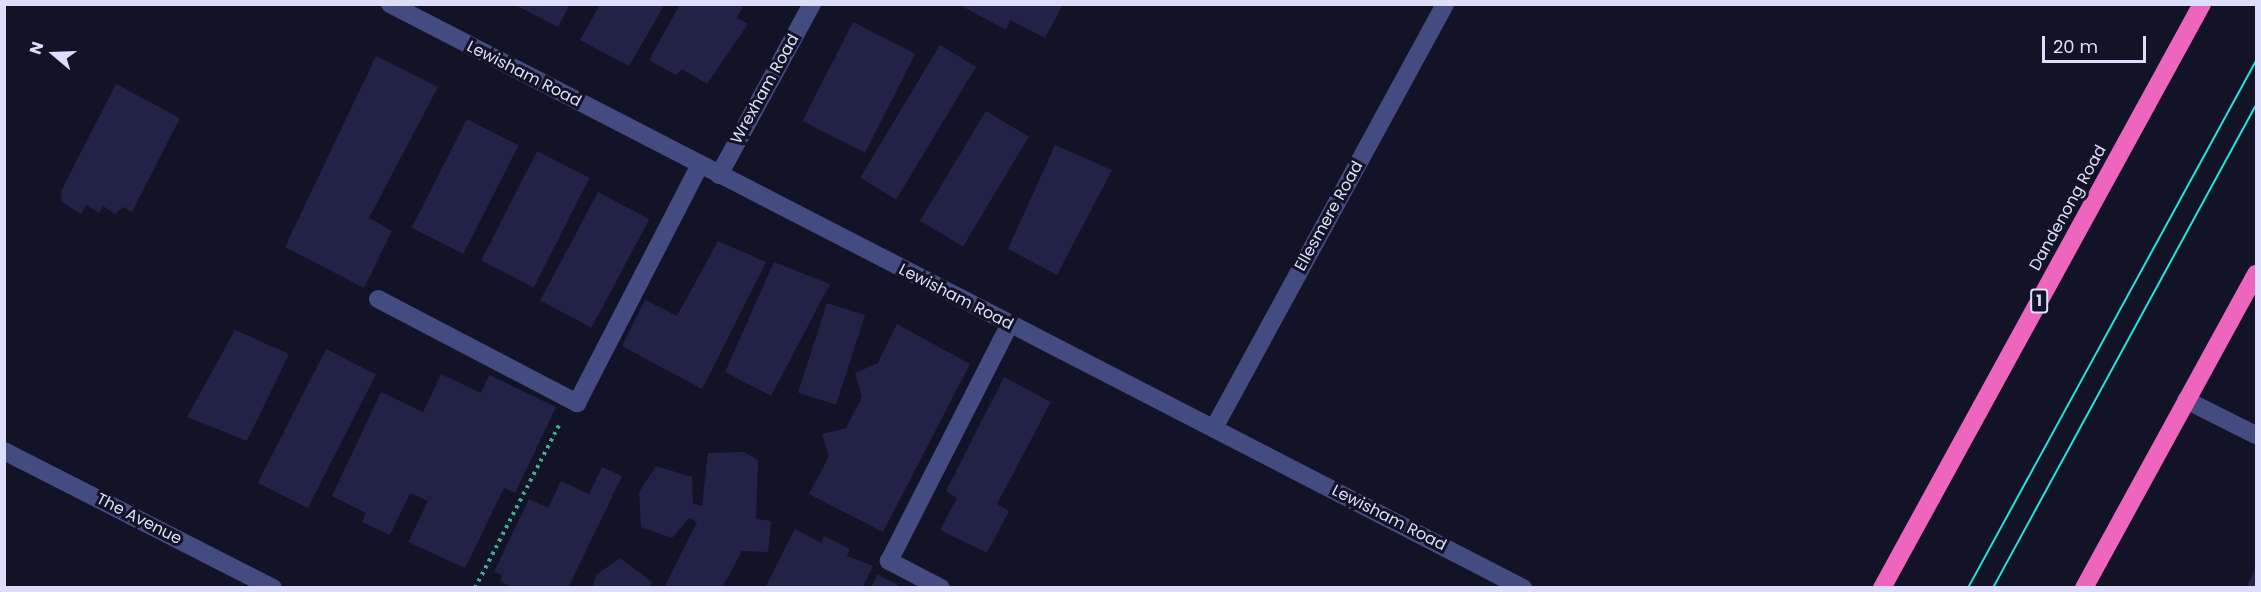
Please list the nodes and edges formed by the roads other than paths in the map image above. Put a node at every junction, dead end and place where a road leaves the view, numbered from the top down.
1 (390, 4) edge
2 (812, 4) edge
3 (1445, 4) edge
4 (2202, 4) edge
5 (700, 165) junction
6 (719, 175) junction
7 (2256, 274) edge
8 (378, 299) dead end
9 (1010, 324) junction
10 (2186, 400) junction
11 (1214, 428) junction
12 (2256, 435) edge
13 (4, 451) edge
14 (273, 588) edge
15 (941, 588) edge
16 (1523, 588) edge
17 (1882, 588) edge
18 (2084, 588) edge

1 - 5 street, Lewisham Road
2 - 6 street, Wrexham Road
3 - 11 street, Ellesmere Road
4 - 17 highway, Dandenong Road / 1
5 - 6 street, Lewisham Road
5 - 8 street
6 - 9 street, Lewisham Road
7 - 10 highway
9 - 11 street, Lewisham Road
9 - 15 street
10 - 12 street
10 - 18 highway
11 - 16 street, Lewisham Road
13 - 14 street, The Avenue

